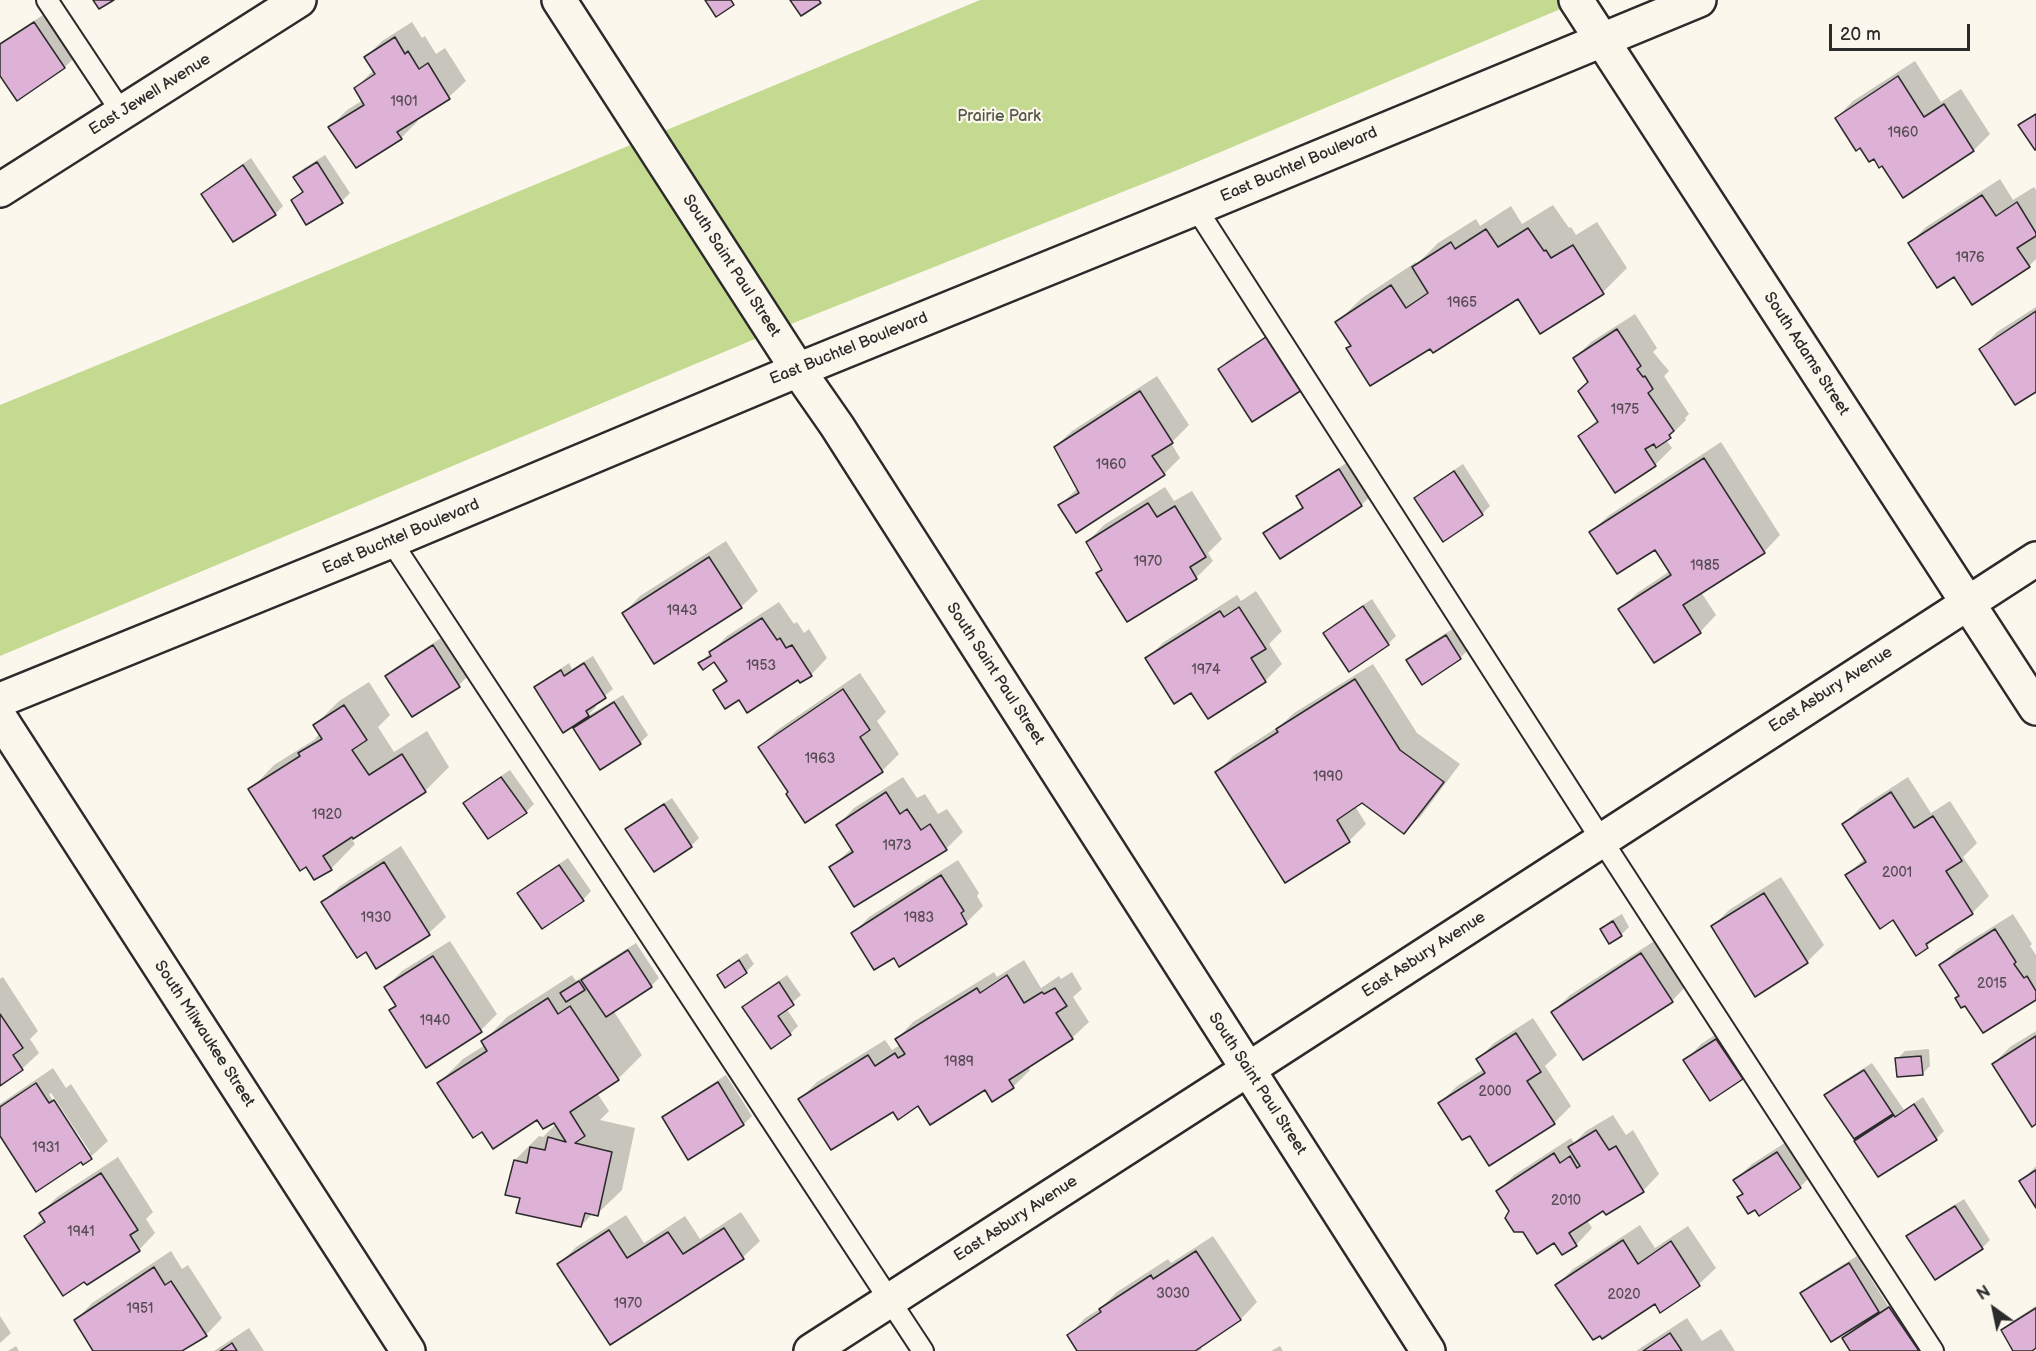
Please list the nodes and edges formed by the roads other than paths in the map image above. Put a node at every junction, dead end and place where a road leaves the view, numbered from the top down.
1 (47, 0) edge
2 (300, 0) edge
3 (559, 0) edge
4 (1576, 0) edge
5 (1700, 0) edge
6 (1602, 40) junction
7 (122, 113) junction
8 (0, 190) edge
9 (1196, 208) junction
10 (798, 370) junction
11 (390, 541) junction
12 (2036, 559) edge
13 (1968, 602) junction
14 (0, 700) edge
15 (2036, 708) edge
16 (0, 718) edge
17 (1601, 839) junction
18 (1247, 1070) junction
19 (890, 1301) junction
20 (408, 1351) edge
21 (812, 1351) edge
22 (923, 1351) edge
23 (1428, 1351) edge
24 (1933, 1351) edge

1 - 7 lane
2 - 7 street, East Jewell Avenue
3 - 10 street, South Saint Paul Street
4 - 6 street, South Adams Street
5 - 6 street, East Buchtel Boulevard
6 - 9 street, East Buchtel Boulevard
6 - 13 street, South Adams Street
7 - 8 street, East Jewell Avenue
9 - 10 street, East Buchtel Boulevard
9 - 17 lane
10 - 11 street, East Buchtel Boulevard
10 - 18 street, South Saint Paul Street
11 - 14 street, East Buchtel Boulevard
11 - 19 lane
12 - 13 street, East Asbury Avenue
13 - 15 street, South Adams Street
13 - 17 street, East Asbury Avenue
16 - 20 street, South Milwaukee Street
17 - 18 street, East Asbury Avenue
17 - 24 lane
18 - 19 street, East Asbury Avenue
18 - 23 street, South Saint Paul Street
19 - 21 street, East Asbury Avenue
19 - 22 lane

